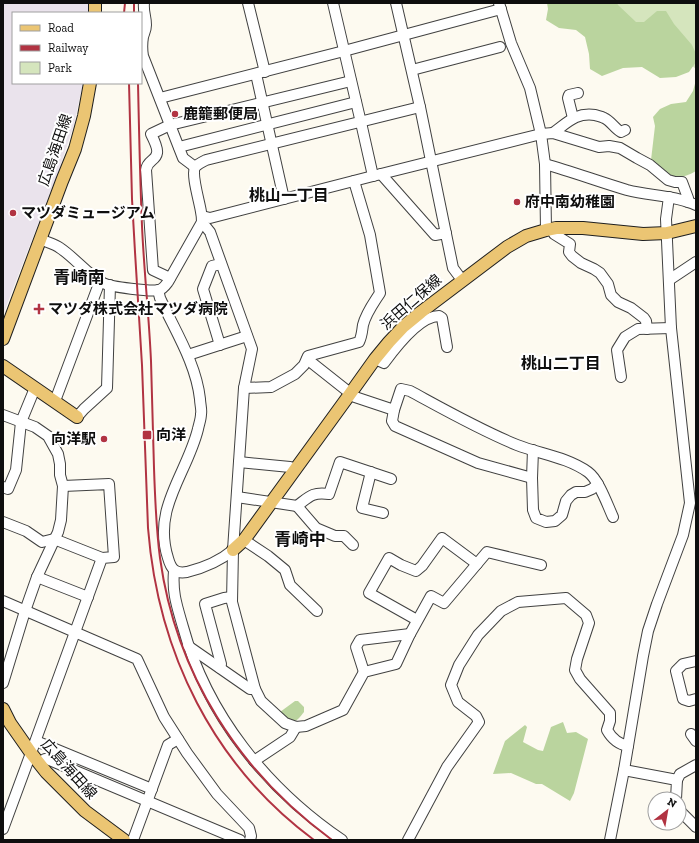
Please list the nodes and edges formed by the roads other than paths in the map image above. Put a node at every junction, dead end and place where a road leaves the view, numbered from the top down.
1 (248, 3) edge
2 (333, 3) edge
3 (396, 3) edge
4 (146, 5) edge
5 (500, 6) edge
6 (144, 23) edge
7 (403, 36) junction
8 (500, 47) dead end
9 (344, 52) junction
10 (412, 70) junction
11 (260, 73) junction
12 (351, 81) junction
13 (90, 84) edge
14 (578, 93) dead end
15 (160, 98) junction
16 (263, 102) junction
17 (356, 102) junction
18 (420, 107) junction
19 (573, 118) junction
20 (361, 121) junction
21 (268, 124) junction
22 (170, 125) junction
23 (625, 130) dead end
24 (553, 133) junction
25 (541, 134) junction
26 (272, 143) junction
27 (179, 147) junction
28 (431, 161) junction
29 (545, 164) junction
30 (195, 167) junction
31 (377, 175) junction
32 (354, 180) junction
33 (669, 197) junction
34 (284, 199) junction
35 (692, 203) edge
36 (202, 219) junction
37 (696, 226) edge
38 (549, 229) junction
39 (446, 233) junction
40 (667, 233) junction
41 (40, 240) junction
42 (696, 262) edge
43 (221, 264) junction
44 (170, 278) junction
45 (462, 280) junction
46 (669, 280) junction
47 (100, 281) junction
48 (110, 285) junction
49 (158, 290) junction
50 (671, 328) junction
51 (648, 329) junction
52 (247, 336) junction
53 (3, 338) edge
54 (220, 345) junction
55 (447, 347) dead end
56 (188, 355) junction
57 (306, 359) junction
58 (375, 359) junction
59 (3, 366) edge
60 (621, 377) dead end
61 (35, 388) junction
62 (244, 388) junction
63 (350, 394) junction
64 (55, 401) junction
65 (394, 410) junction
66 (3, 416) edge
67 (77, 417) joint
68 (21, 422) junction
69 (533, 450) junction
70 (239, 462) junction
71 (296, 468) junction
72 (371, 472) junction
73 (532, 478) junction
74 (391, 479) dead end
75 (598, 484) junction
76 (63, 486) junction
77 (3, 487) edge
78 (237, 497) junction
79 (271, 503) junction
80 (693, 504) edge
81 (297, 506) junction
82 (383, 513) dead end
83 (3, 514) edge
84 (614, 517) dead end
85 (3, 522) edge
86 (13, 526) junction
87 (54, 539) junction
88 (244, 540) junction
89 (354, 545) dead end
90 (233, 550) junction
91 (102, 558) junction
92 (477, 564) junction
93 (541, 565) dead end
94 (174, 571) junction
95 (38, 576) junction
96 (88, 597) junction
97 (232, 597) junction
98 (3, 601) edge
99 (25, 611) junction
100 (317, 611) dead end
101 (417, 620) junction
102 (75, 633) junction
103 (410, 634) junction
104 (188, 646) junction
105 (696, 661) edge
106 (220, 668) junction
107 (364, 672) junction
108 (3, 683) edge
109 (255, 689) junction
110 (696, 700) edge
111 (3, 709) edge
112 (296, 728) junction
113 (178, 739) junction
114 (36, 741) junction
115 (628, 746) junction
116 (31, 753) junction
117 (254, 761) junction
118 (39, 763) junction
119 (696, 765) edge
120 (624, 770) junction
121 (677, 780) junction
122 (152, 789) junction
123 (676, 791) edge
124 (147, 801) junction
125 (687, 818) edge
126 (696, 827) edge
127 (3, 829) edge
128 (124, 840) edge
129 (133, 840) edge
130 (240, 840) edge
131 (250, 840) edge
132 (342, 840) edge
133 (408, 840) edge
134 (610, 840) edge

1 - 11 street
2 - 9 street
3 - 7 street
4 - 6 street
5 - 7 street
5 - 25 street
6 - 15 street
7 - 9 street
7 - 10 street
8 - 10 street
9 - 11 street
9 - 12 street
10 - 18 street
11 - 15 street
11 - 16 street
12 - 16 street
12 - 17 street
13 - 41 main road, 広島海田線
14 - 19 street
15 - 22 street
16 - 21 street
16 - 22 street
17 - 20 street
17 - 21 street
18 - 20 street
18 - 28 street
19 - 23 street
19 - 24 street
20 - 26 street
20 - 31 street
21 - 26 street
21 - 27 street
22 - 27 street
22 - 44 street
24 - 25 street
24 - 35 street
25 - 28 street
25 - 29 street
26 - 30 street
26 - 34 street
27 - 30 street
28 - 31 street
28 - 39 street
29 - 33 street
29 - 38 street
30 - 36 street
31 - 32 street
31 - 39 street
32 - 34 street
32 - 57 street
33 - 35 street
33 - 40 street
34 - 36 street
36 - 43 street
36 - 44 street
37 - 40 main road, 浜田仁保線
38 - 40 main road, 浜田仁保線
38 - 45 main road, 浜田仁保線
38 - 51 street
39 - 45 street
40 - 46 street
41 - 47 street
41 - 53 main road, 広島海田線
42 - 46 street
43 - 52 street
43 - 54 street
44 - 49 street
45 - 58 main road, 浜田仁保線
46 - 50 street
47 - 48 street
47 - 64 street
48 - 49 street
48 - 67 street
49 - 56 street
50 - 51 street
50 - 80 street
51 - 60 street
52 - 54 street
52 - 62 street
54 - 56 street
55 - 58 street
56 - 94 street
57 - 62 street
57 - 63 street
58 - 63 main road, 浜田仁保線
59 - 61 main road
61 - 64 main road
61 - 68 street
62 - 70 street
63 - 65 street
63 - 71 main road, 浜田仁保線
64 - 67 main road
65 - 69 street
65 - 73 street
66 - 68 street
68 - 76 street
68 - 77 street
69 - 73 street
69 - 75 street
70 - 71 street
70 - 78 street
71 - 79 main road, 浜田仁保線
72 - 74 street
72 - 81 street
72 - 82 street
73 - 75 street
75 - 84 street
76 - 87 street
76 - 91 street
78 - 79 street
78 - 90 street
79 - 81 street
79 - 88 main road, 浜田仁保線
80 - 115 street
81 - 89 street
83 - 86 street
85 - 86 street
86 - 87 street
87 - 91 street
87 - 95 street
88 - 90 main road, 浜田仁保線
88 - 100 street
90 - 94 street
90 - 97 street
91 - 96 street
92 - 93 street
92 - 101 street
92 - 101 street
94 - 104 street
95 - 96 street
95 - 99 street
96 - 102 street
97 - 106 street
97 - 109 street
98 - 99 street
99 - 102 street
99 - 108 street
101 - 103 street
102 - 113 street
102 - 114 street
103 - 107 street
103 - 107 street
104 - 106 street
104 - 117 street
105 - 110 street
106 - 109 street
107 - 112 street
109 - 112 street
111 - 116 main road, 広島海田線
112 - 117 street
113 - 122 street
113 - 131 street
114 - 116 street
114 - 122 street
115 - 120 street
115 - 133 street
116 - 118 main road, 広島海田線
116 - 127 street
117 - 132 street
118 - 124 street
118 - 128 main road, 広島海田線
119 - 121 street
120 - 121 street
120 - 134 street
121 - 123 street
122 - 124 street
124 - 129 street
124 - 130 street
125 - 126 street

